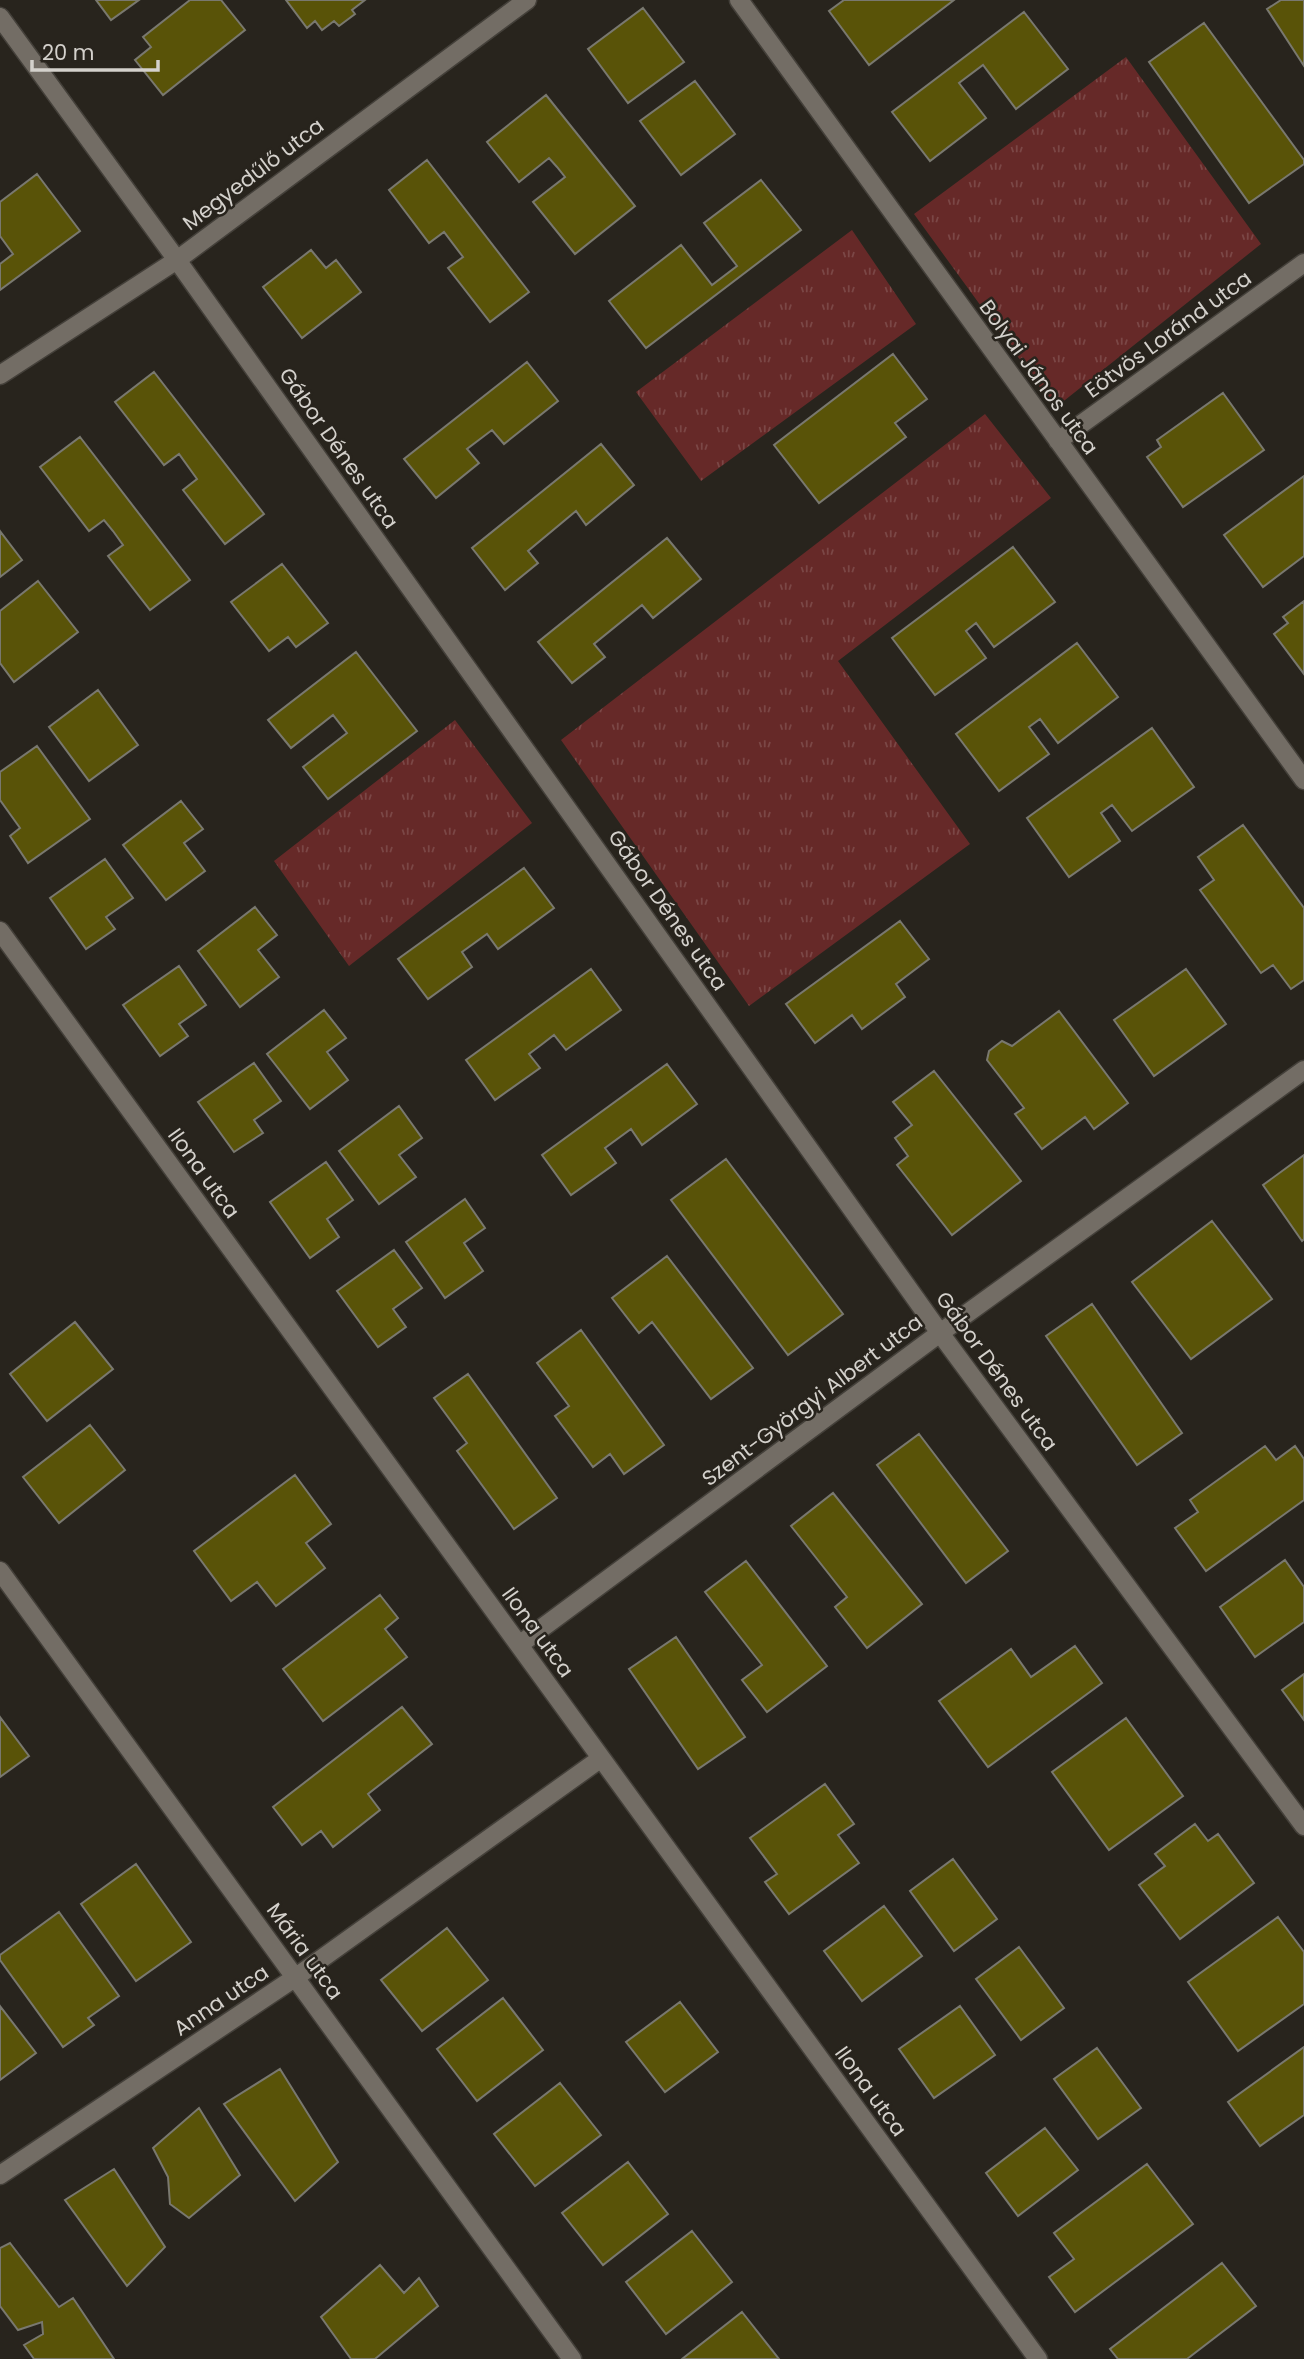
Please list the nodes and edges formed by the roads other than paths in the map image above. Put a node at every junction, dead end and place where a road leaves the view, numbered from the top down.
1 (527, 0) edge
2 (739, 0) edge
3 (0, 17) edge
4 (177, 260) junction
5 (1304, 264) edge
6 (0, 375) edge
7 (1058, 441) junction
8 (1304, 780) edge
9 (0, 931) edge
10 (1304, 1070) edge
11 (940, 1333) junction
12 (0, 1571) edge
13 (519, 1645) junction
14 (600, 1759) junction
15 (1304, 1826) edge
16 (296, 1977) junction
17 (0, 2175) edge
18 (572, 2359) edge
19 (1038, 2359) edge

1 - 4 street, Megyedűlő utca
2 - 7 street, Bolyai János utca
3 - 4 street, Gábor Dénes utca
4 - 6 street, Megyedűlő utca
4 - 11 street, Gábor Dénes utca
5 - 7 street, Eötvös Loránd utca
7 - 8 street, Bolyai János utca
9 - 13 street, Ilona utca
10 - 11 street, Szent-Györgyi Albert utca
11 - 13 street, Szent-Györgyi Albert utca
11 - 15 street, Gábor Dénes utca
12 - 16 street, Mária utca
13 - 14 street, Ilona utca
14 - 16 street, Anna utca
14 - 19 street, Ilona utca
16 - 17 street, Anna utca
16 - 18 street, Mária utca

